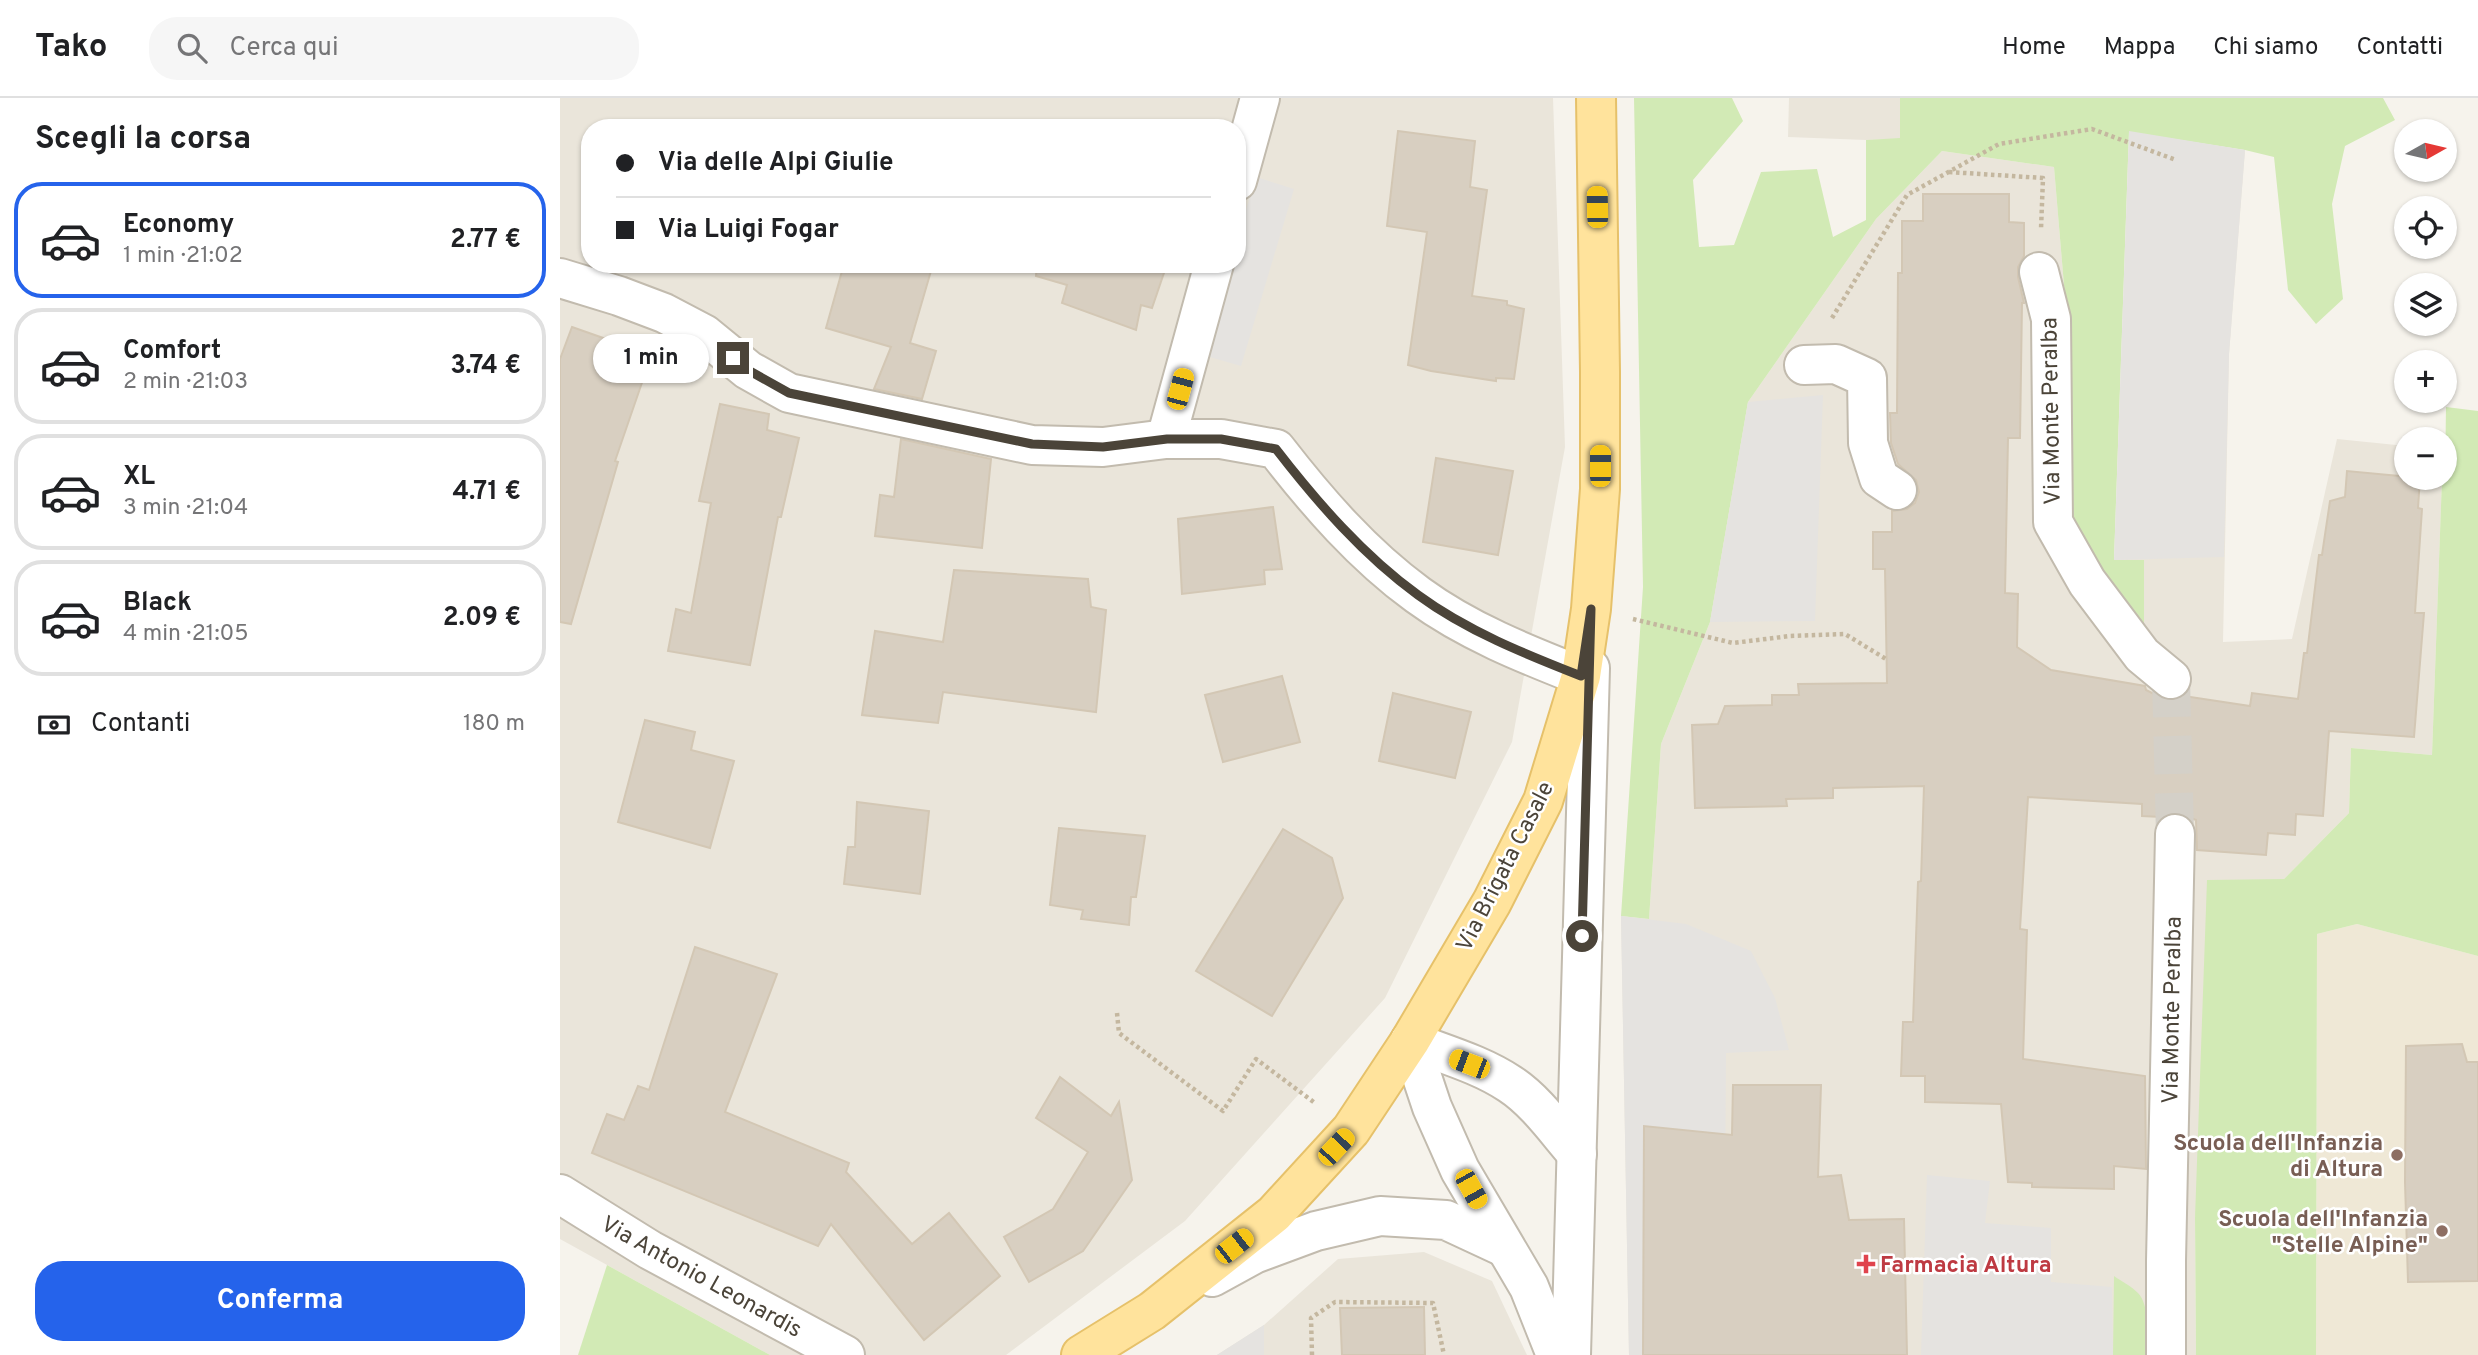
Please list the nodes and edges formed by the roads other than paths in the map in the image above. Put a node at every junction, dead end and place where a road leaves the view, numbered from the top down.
1 (1260, 98) edge
2 (1595, 98) edge
3 (1246, 149) edge
4 (2039, 272) dead end
5 (1212, 273) edge
6 (560, 278) edge
7 (1804, 365) road end
8 (1167, 439) junction
9 (1897, 490) dead end
10 (1591, 609) junction
11 (1581, 676) junction
12 (2171, 679) dead end
13 (2175, 834) tunnel mouth
14 (1410, 1041) junction
15 (1577, 1154) junction
16 (560, 1194) edge
17 (1504, 1247) junction
18 (1152, 1311) junction
19 (845, 1355) edge
20 (1081, 1355) edge
21 (1556, 1355) edge
22 (1571, 1355) edge
23 (2166, 1355) edge

1 - 3 street
2 - 10 main road, Via Brigata Casale
4 - 12 street, Via Monte Peralba
5 - 8 street
6 - 8 street
7 - 9 street
8 - 11 street
10 - 11 main road, Via Brigata Casale
10 - 15 street
11 - 14 main road, Via Brigata Casale
13 - 23 street, Via Monte Peralba
14 - 15 street
14 - 17 street
14 - 18 main road, Via Brigata Casale
15 - 22 street
16 - 19 street, Via Antonio Leonardis
17 - 18 street
17 - 21 street
18 - 20 main road, Via Brigata Casale

